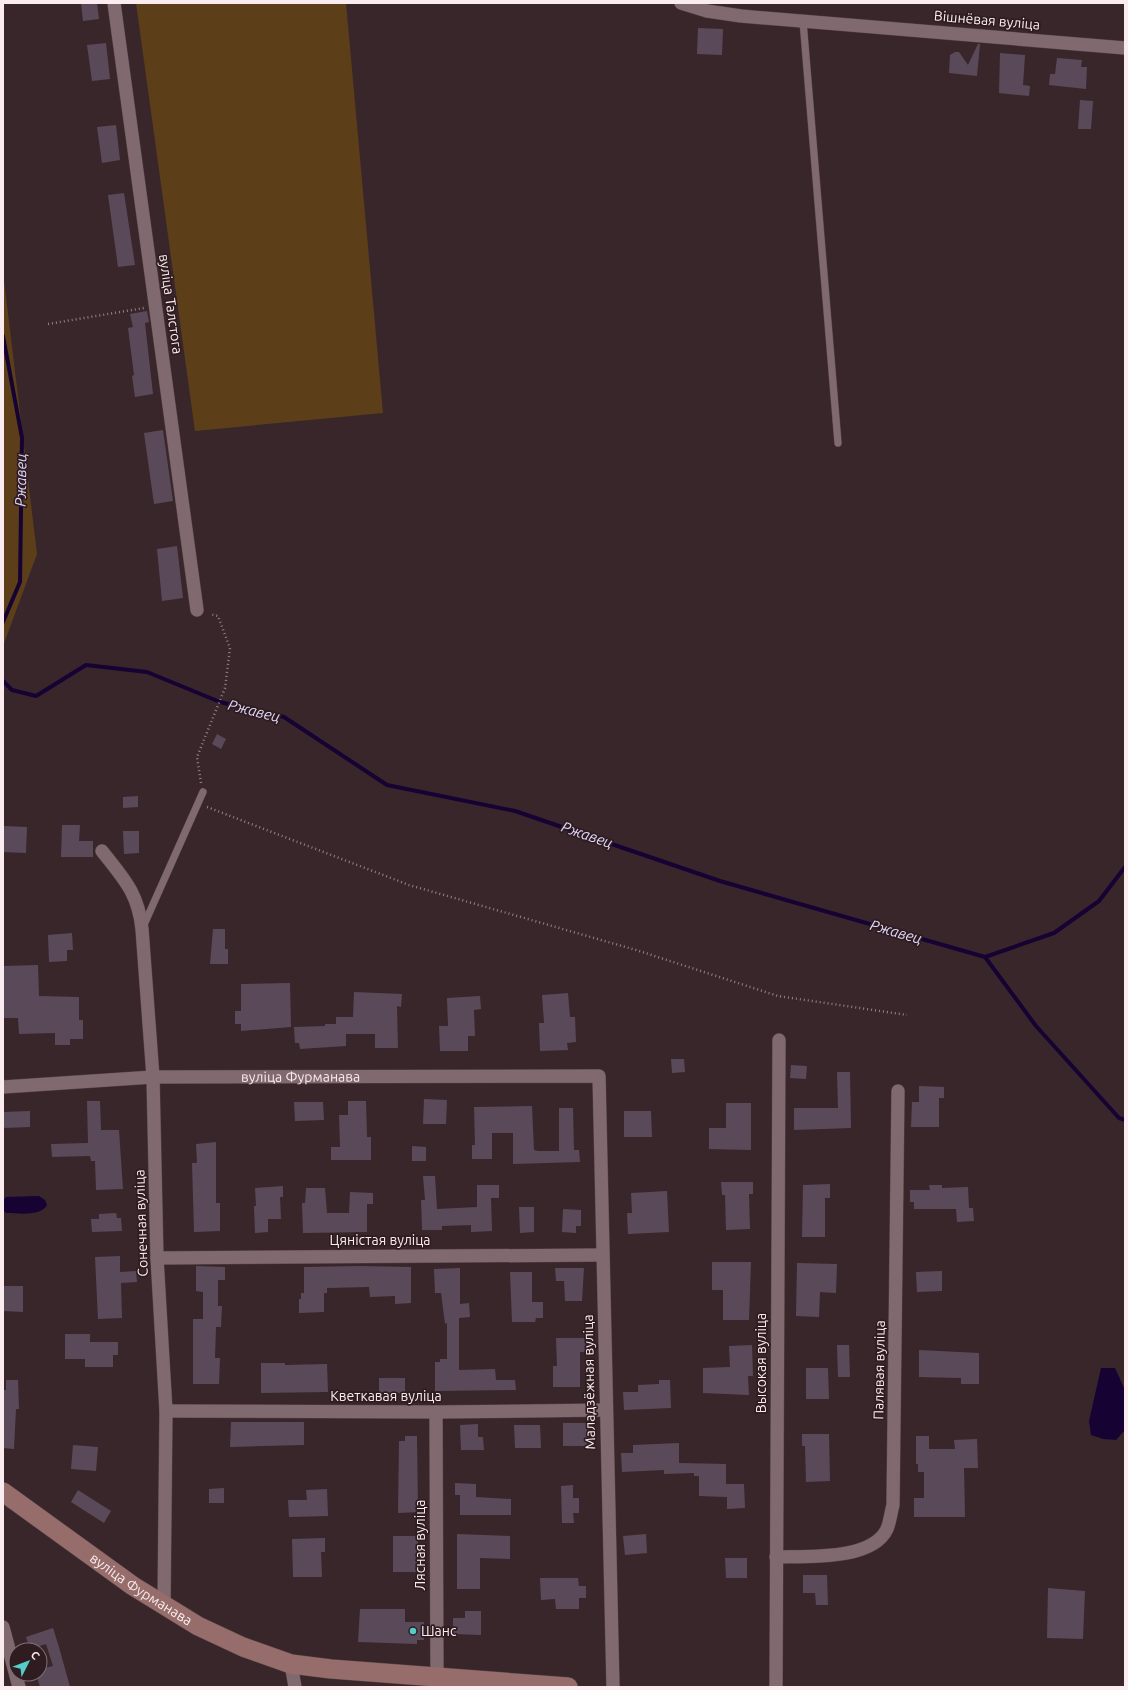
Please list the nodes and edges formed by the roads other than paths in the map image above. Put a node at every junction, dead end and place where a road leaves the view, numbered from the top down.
1 (114, 3) edge
2 (681, 3) edge
3 (803, 21) junction
4 (1125, 48) edge
5 (838, 443) dead end
6 (197, 610) road end
7 (203, 792) road end
8 (102, 851) dead end
9 (142, 928) junction
10 (780, 1040) dead end
11 (599, 1076) joint
12 (153, 1077) junction
13 (3, 1086) edge
14 (898, 1092) dead end
15 (602, 1255) junction
16 (157, 1258) junction
17 (606, 1410) junction
18 (166, 1411) junction
19 (436, 1412) junction
20 (3, 1492) edge
21 (776, 1557) junction
22 (164, 1606) junction
23 (3, 1626) edge
24 (291, 1664) junction
25 (446, 1680) edge
26 (19, 1687) edge
27 (295, 1687) edge
28 (568, 1687) edge
29 (612, 1687) edge
30 (776, 1687) edge

1 - 6 street, вуліца Талстога
2 - 3 street, Вішнёвая вуліца
3 - 4 street, Вішнёвая вуліца
3 - 5 lane
7 - 9 lane
8 - 9 street, Сонечная вуліца
9 - 12 street, Сонечная вуліца
10 - 21 street, Высокая вуліца
11 - 12 street, вуліца Фурманава
11 - 15 street, Маладзёжная вуліца
12 - 13 street, вуліца Фурманава
12 - 16 street, Сонечная вуліца
14 - 21 street, Палявая вуліца
15 - 16 street, Цяністая вуліца
15 - 17 street, Маладзёжная вуліца
16 - 18 street, Сонечная вуліца
17 - 19 street, Кветкавая вуліца
17 - 29 street, Маладзёжная вуліца
18 - 19 street, Кветкавая вуліца
18 - 22 street, Сонечная вуліца
19 - 25 street, Лясная вуліца
20 - 22 main road, вуліца Фурманава
21 - 30 street, Высокая вуліца
22 - 24 main road, вуліца Фурманава
23 - 26 street
24 - 25 main road, вуліца Фурманава
24 - 27 street
25 - 28 main road, вуліца Фурманава

